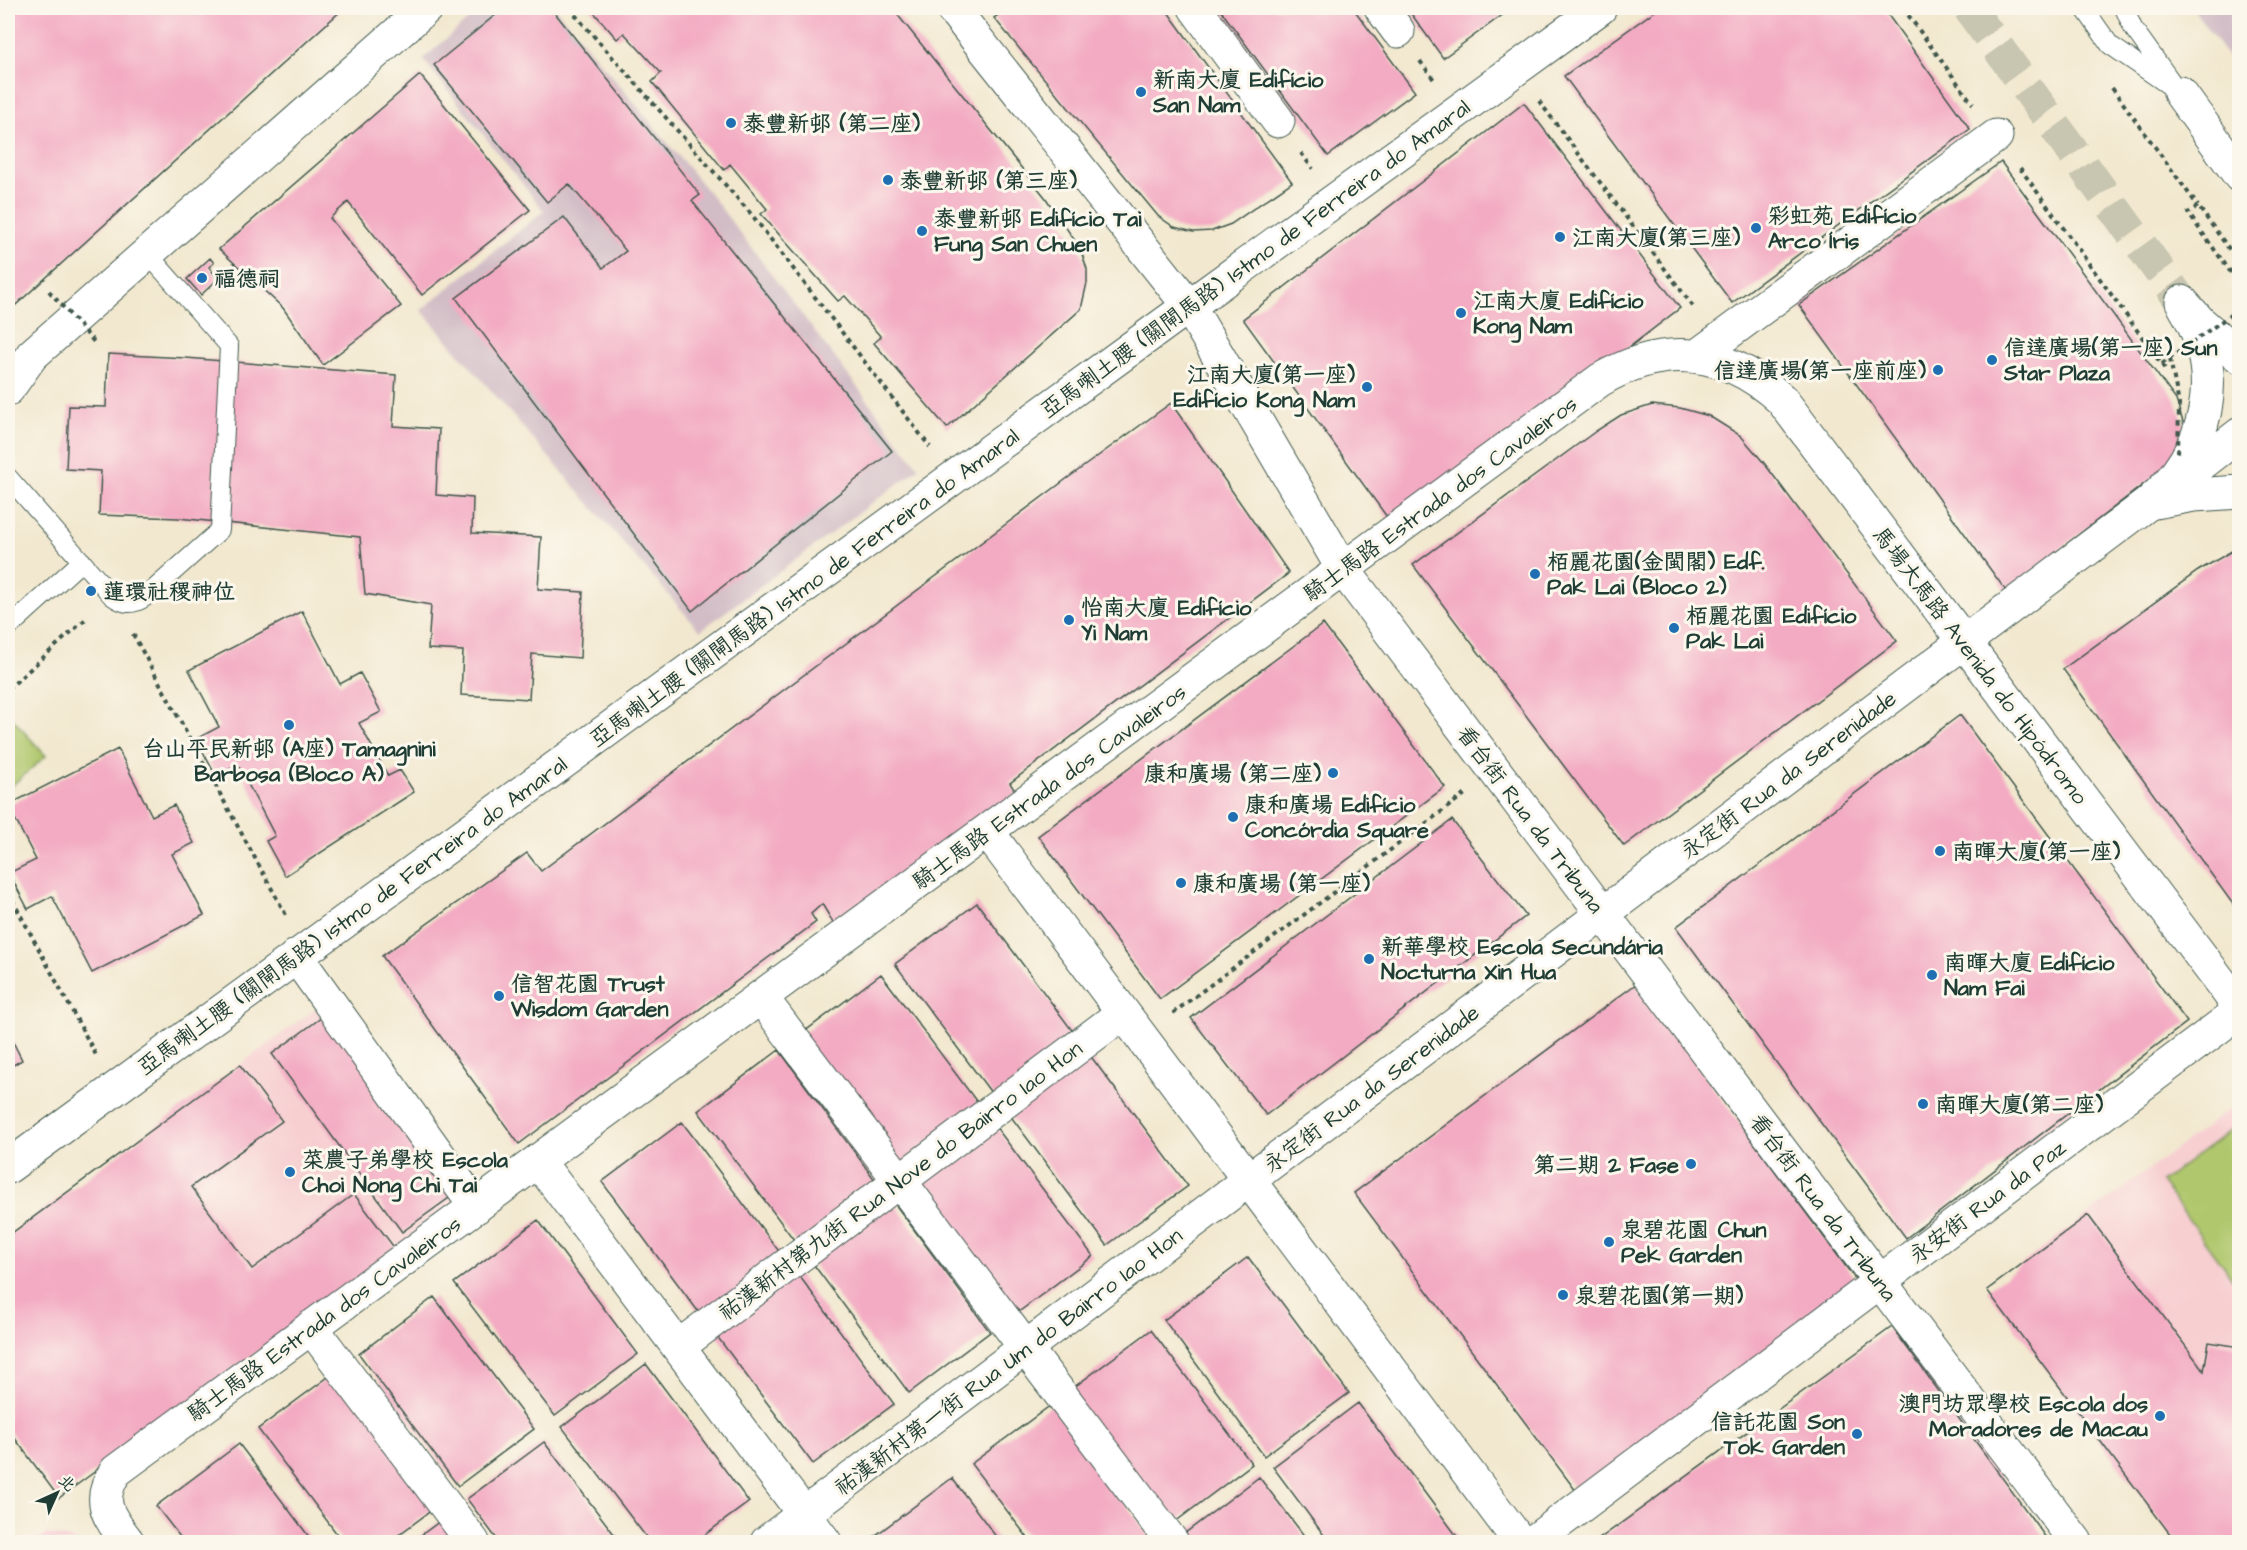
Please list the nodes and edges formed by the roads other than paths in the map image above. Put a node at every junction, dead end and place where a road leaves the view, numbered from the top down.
1 (426, 8) edge
2 (1195, 8) edge
3 (1600, 8) edge
4 (2084, 8) edge
5 (2124, 8) edge
6 (960, 10) edge
7 (2180, 93) junction
8 (1278, 121) road end
9 (1996, 136) road end
10 (2240, 176) edge
11 (147, 253) junction
12 (1189, 306) junction
13 (1708, 348) junction
14 (2240, 357) edge
15 (20, 361) edge
16 (8, 389) edge
17 (2240, 434) edge
18 (8, 477) edge
19 (2240, 492) edge
20 (2149, 503) junction
21 (82, 561) junction
22 (1343, 569) junction
23 (8, 628) edge
24 (1964, 642) junction
25 (987, 831) junction
26 (1603, 914) junction
27 (301, 953) junction
28 (760, 998) junction
29 (2240, 1009) edge
30 (1132, 1025) junction
31 (538, 1161) junction
32 (8, 1167) edge
33 (1248, 1180) junction
34 (899, 1181) junction
35 (476, 1207) junction
36 (1880, 1282) junction
37 (311, 1327) junction
38 (678, 1347) junction
39 (1025, 1349) junction
40 (804, 1515) junction
41 (128, 1542) edge
42 (473, 1542) edge
43 (767, 1542) edge
44 (825, 1542) edge
45 (1172, 1542) edge
46 (1520, 1542) edge
47 (1533, 1542) edge
48 (2076, 1542) edge

1 - 11 street
2 - 8 street
3 - 12 street, 亞馬喇土腰 (關閘馬路) Istmo de Ferreira do Amaral
4 - 7 lane
5 - 7 lane
6 - 12 street, 看台街 Rua da Tribuna
7 - 10 street
9 - 13 street
11 - 15 street
11 - 21 lane
12 - 22 street, 看台街 Rua da Tribuna
12 - 27 street, 亞馬喇土腰 (關閘馬路) Istmo de Ferreira do Amaral
13 - 22 street, 騎士馬路 Estrada dos Cavaleiros
13 - 24 street, 馬場大馬路 Avenida do Hipódromo
14 - 20 street, 永定街 Rua da Serenidade
15 - 16 street
17 - 20 street
18 - 21 lane
19 - 20 street
20 - 24 street, 永定街 Rua da Serenidade
21 - 23 lane
22 - 25 street, 騎士馬路 Estrada dos Cavaleiros
22 - 26 street, 看台街 Rua da Tribuna
24 - 26 street, 永定街 Rua da Serenidade
24 - 29 street, 馬場大馬路 Avenida do Hipódromo
25 - 28 street, 騎士馬路 Estrada dos Cavaleiros
25 - 30 street
26 - 33 street, 永定街 Rua da Serenidade
26 - 36 street, 看台街 Rua da Tribuna
27 - 32 street, 亞馬喇土腰 (關閘馬路) Istmo de Ferreira do Amaral
27 - 35 street
28 - 31 street, 騎士馬路 Estrada dos Cavaleiros
28 - 34 street
29 - 36 street, 永安街 Rua da Paz
30 - 33 street
30 - 34 street, 祐漢新村第九街 Rua Nove do Bairro Iao Hon
31 - 35 street, 騎士馬路 Estrada dos Cavaleiros
31 - 38 street
33 - 39 street, 祐漢新村第一街 Rua Um do Bairro Iao Hon
33 - 46 street
34 - 38 street, 祐漢新村第九街 Rua Nove do Bairro Iao Hon
34 - 39 street
35 - 37 street, 騎士馬路 Estrada dos Cavaleiros
36 - 47 street, 永安街 Rua da Paz
36 - 48 street, 看台街 Rua da Tribuna
37 - 41 street, 騎士馬路 Estrada dos Cavaleiros
37 - 42 street
38 - 40 street
39 - 40 street, 祐漢新村第一街 Rua Um do Bairro Iao Hon
39 - 45 street
40 - 43 street, 祐漢新村第一街 Rua Um do Bairro Iao Hon
40 - 44 street

